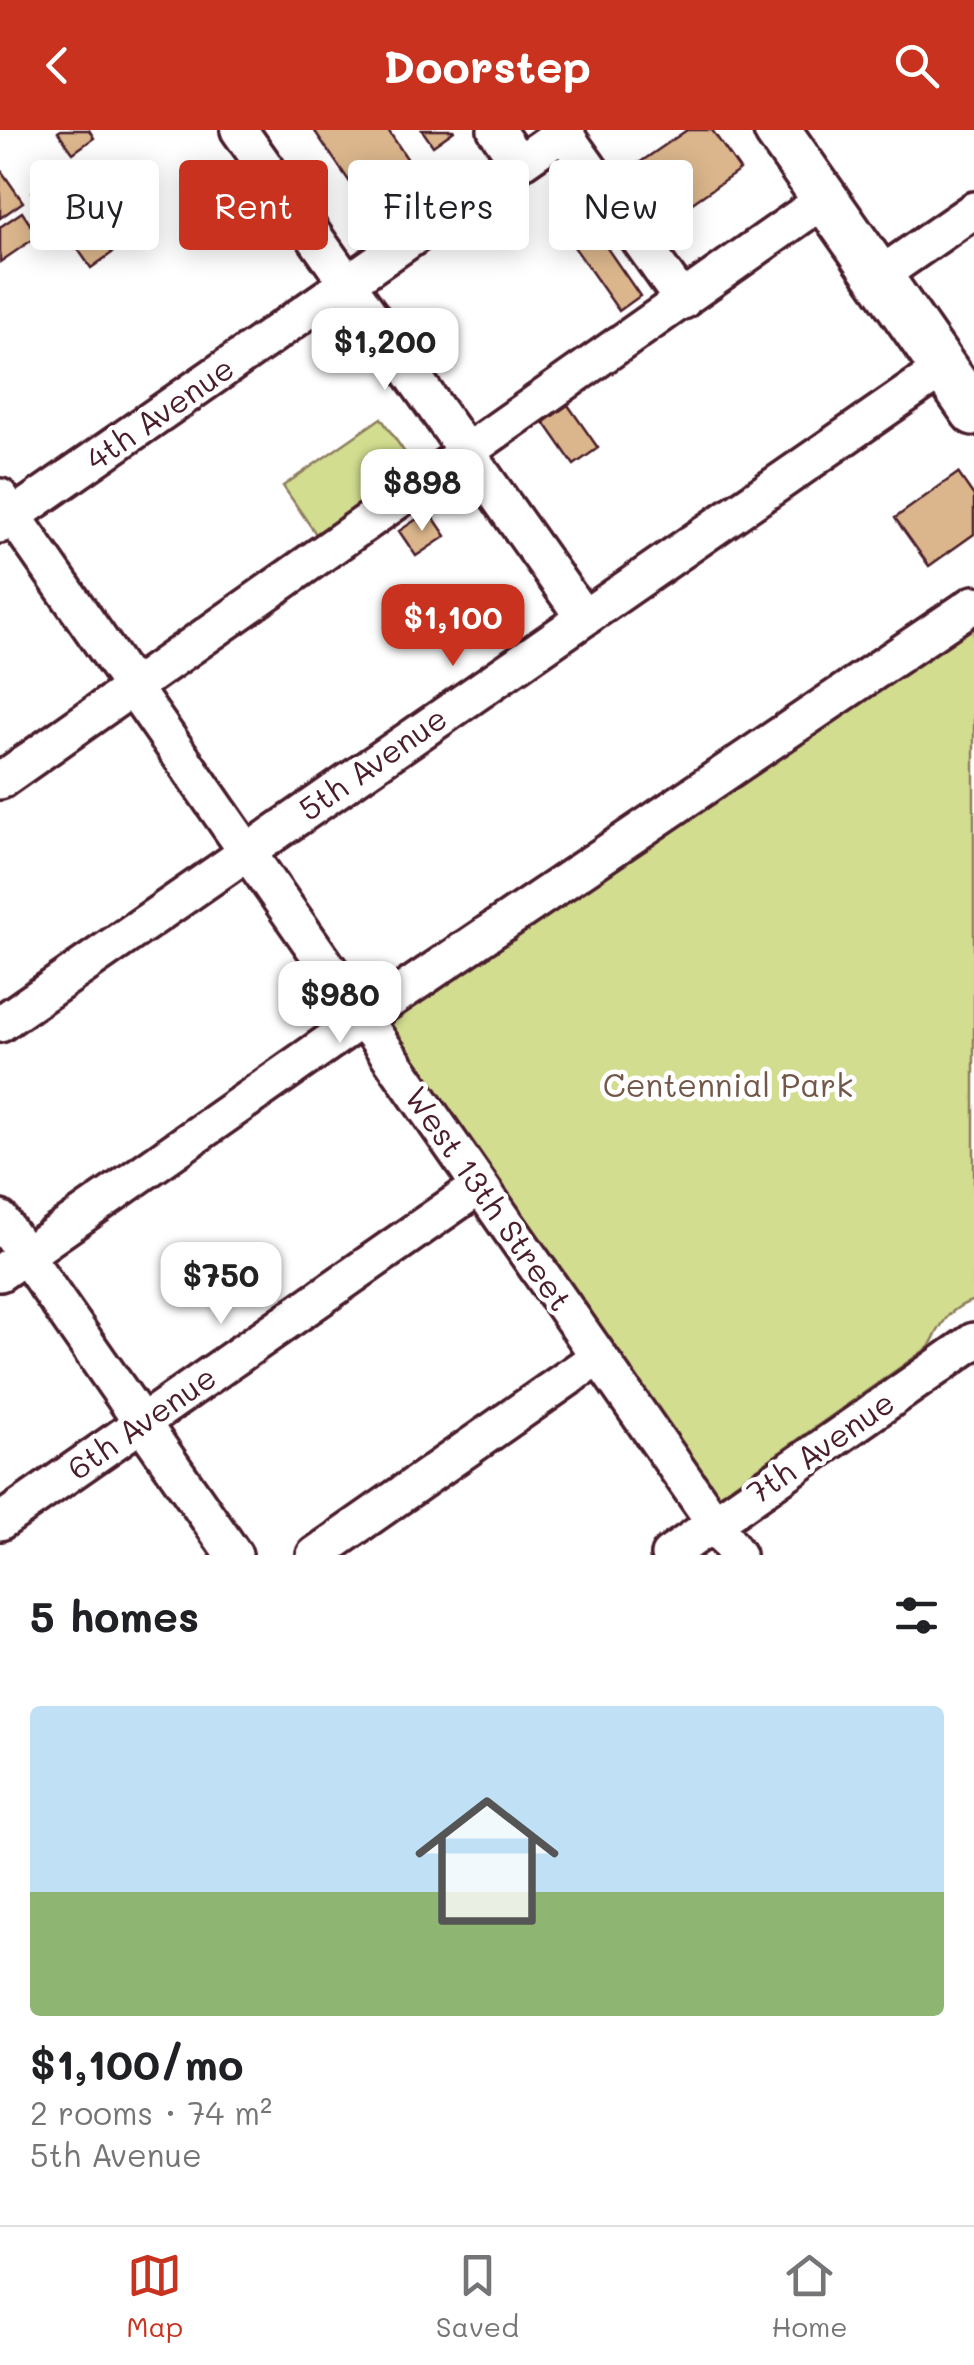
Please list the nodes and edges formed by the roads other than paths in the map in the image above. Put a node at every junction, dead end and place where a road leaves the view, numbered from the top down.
1 (239, 130) edge
2 (496, 130) edge
3 (777, 130) edge
4 (565, 131) edge
5 (516, 160) edge
6 (525, 160) edge
7 (825, 200) junction
8 (974, 210) edge
9 (395, 250) edge
10 (879, 276) junction
11 (348, 283) junction
12 (683, 300) junction
13 (944, 368) junction
14 (974, 412) edge
15 (468, 454) junction
16 (4, 513) edge
17 (974, 604) edge
18 (584, 618) junction
19 (134, 689) junction
20 (0, 781) edge
21 (247, 852) junction
22 (362, 1019) junction
23 (0, 1024) edge
24 (480, 1186) junction
25 (0, 1219) edge
26 (13, 1265) edge
27 (974, 1341) edge
28 (598, 1356) junction
29 (142, 1422) junction
30 (0, 1522) edge
31 (714, 1523) junction
32 (234, 1555) edge
33 (314, 1555) edge
34 (669, 1555) edge
35 (737, 1555) edge

1 - 11 street
2 - 5 street
3 - 7 main road
4 - 6 street, 4th Avenue
4 - 12 street
7 - 10 main road
7 - 12 street
8 - 10 street
9 - 11 street, 4th Avenue
10 - 13 main road
11 - 15 street
11 - 16 street, 4th Avenue
12 - 15 street
13 - 14 main road
13 - 18 street, 5th Avenue
15 - 18 street
15 - 19 street
16 - 19 street, West 13th Street
17 - 22 street
18 - 21 street, 5th Avenue
19 - 20 street
19 - 21 street, West 13th Street
21 - 22 street, West 13th Street
21 - 23 street, 5th Avenue
22 - 24 street, West 13th Street
22 - 26 street
24 - 28 street, West 13th Street
24 - 29 street, 6th Avenue
25 - 26 street
26 - 29 street
27 - 31 street, 7th Avenue
28 - 31 street, West 13th Street
28 - 33 street
29 - 30 street, 6th Avenue
29 - 32 street
31 - 34 street, 7th Avenue
31 - 35 street, West 13th Street

